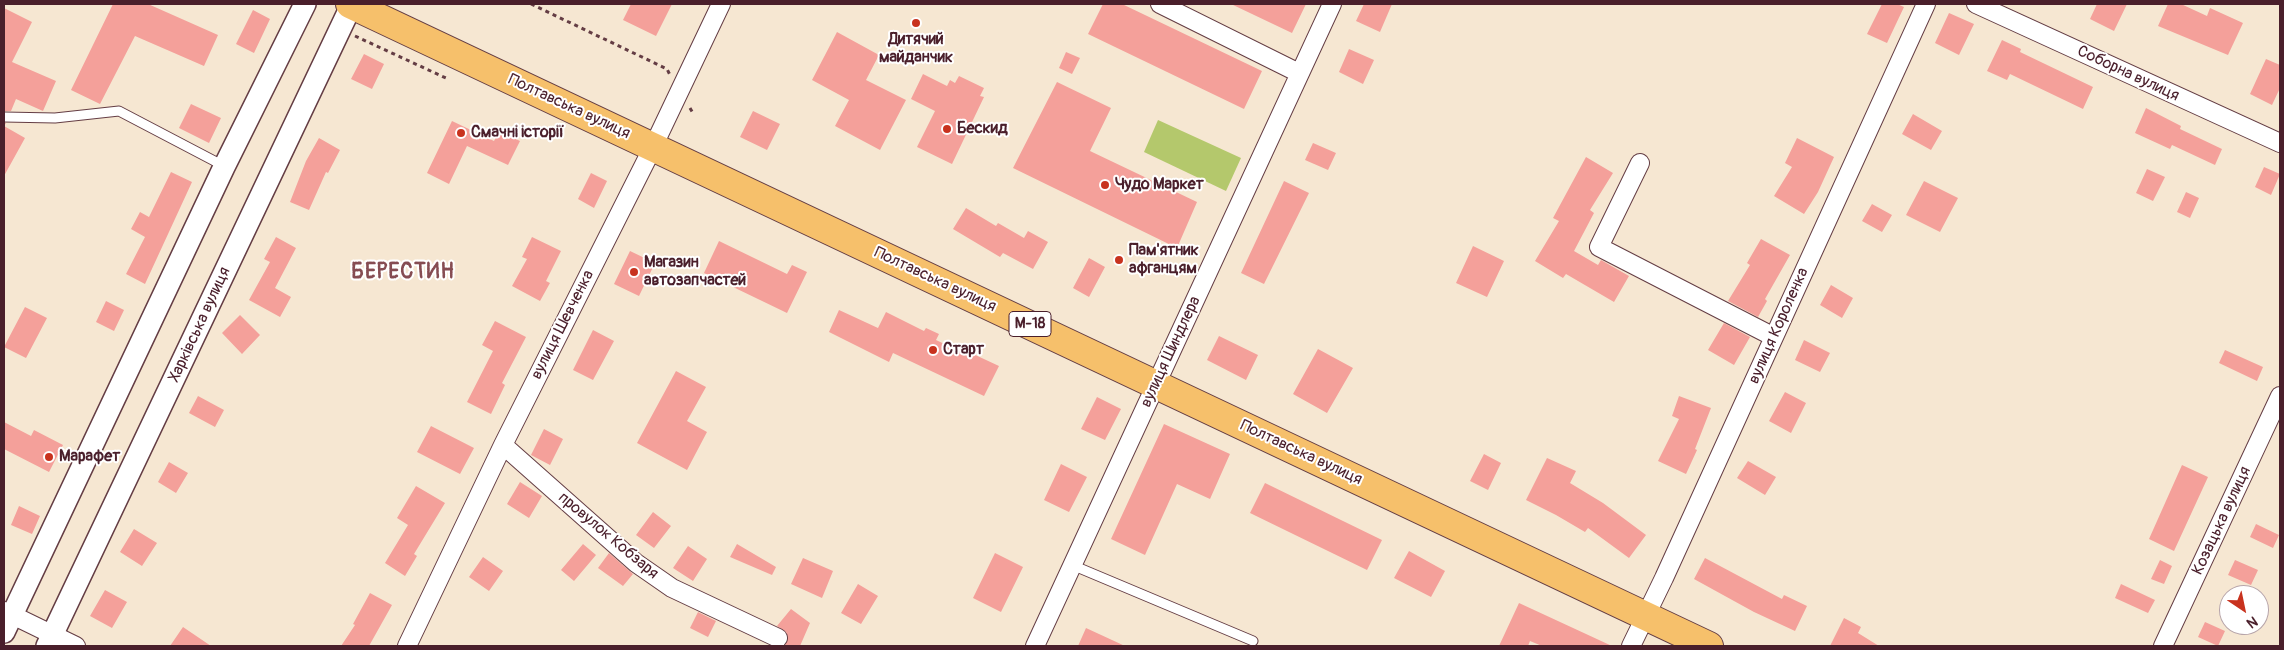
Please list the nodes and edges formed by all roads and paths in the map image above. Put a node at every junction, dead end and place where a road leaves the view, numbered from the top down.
1 (305, 4) edge
2 (352, 4) edge
3 (531, 4) edge
4 (720, 4) edge
5 (1160, 4) edge
6 (1332, 4) edge
7 (1926, 4) edge
8 (1976, 4) edge
9 (340, 29) junction
10 (1298, 73) junction
11 (448, 79) dead end
12 (680, 91) junction
13 (694, 115) dead end
14 (4, 117) edge
15 (2280, 143) edge
16 (654, 146) junction
17 (1640, 163) dead end
18 (224, 167) junction
19 (1774, 337) junction
20 (1156, 384) junction
21 (2280, 396) edge
22 (503, 445) junction
23 (1072, 566) junction
24 (1644, 616) junction
25 (6, 620) edge
26 (778, 638) dead end
27 (50, 641) edge
28 (1253, 641) dead end
29 (2169, 644) edge
30 (76, 646) edge
31 (407, 646) edge
32 (1035, 646) edge
33 (1631, 646) edge
34 (1709, 646) edge

1 - 18 street
2 - 9 street, Харківська вулиця
2 - 16 highway, Полтавська вулиця / М-18
3 - 12 path
4 - 12 street, вулиця Шевченка
5 - 10 street
6 - 10 street, вулиця Шиндлера
7 - 19 street, вулиця Короленка
8 - 15 street, Соборна вулиця
9 - 11 path
9 - 27 street, Харківська вулиця
10 - 20 street, вулиця Шиндлера
12 - 13 path
12 - 16 street, вулиця Шевченка
14 - 18 lane
16 - 20 highway, Полтавська вулиця / М-18
16 - 22 street, вулиця Шевченка
17 - 19 street
18 - 25 street
19 - 24 street, вулиця Короленка
20 - 23 street, вулиця Шиндлера
20 - 24 highway, Полтавська вулиця / М-18
21 - 29 street, Козацька вулиця
22 - 26 street, провулок Кобзаря
22 - 31 street, вулиця Шевченка
23 - 28 lane
23 - 32 street, вулиця Шиндлера
24 - 33 street, вулиця Короленка
24 - 34 highway, Полтавська вулиця / М-18
25 - 27 street
27 - 30 street

